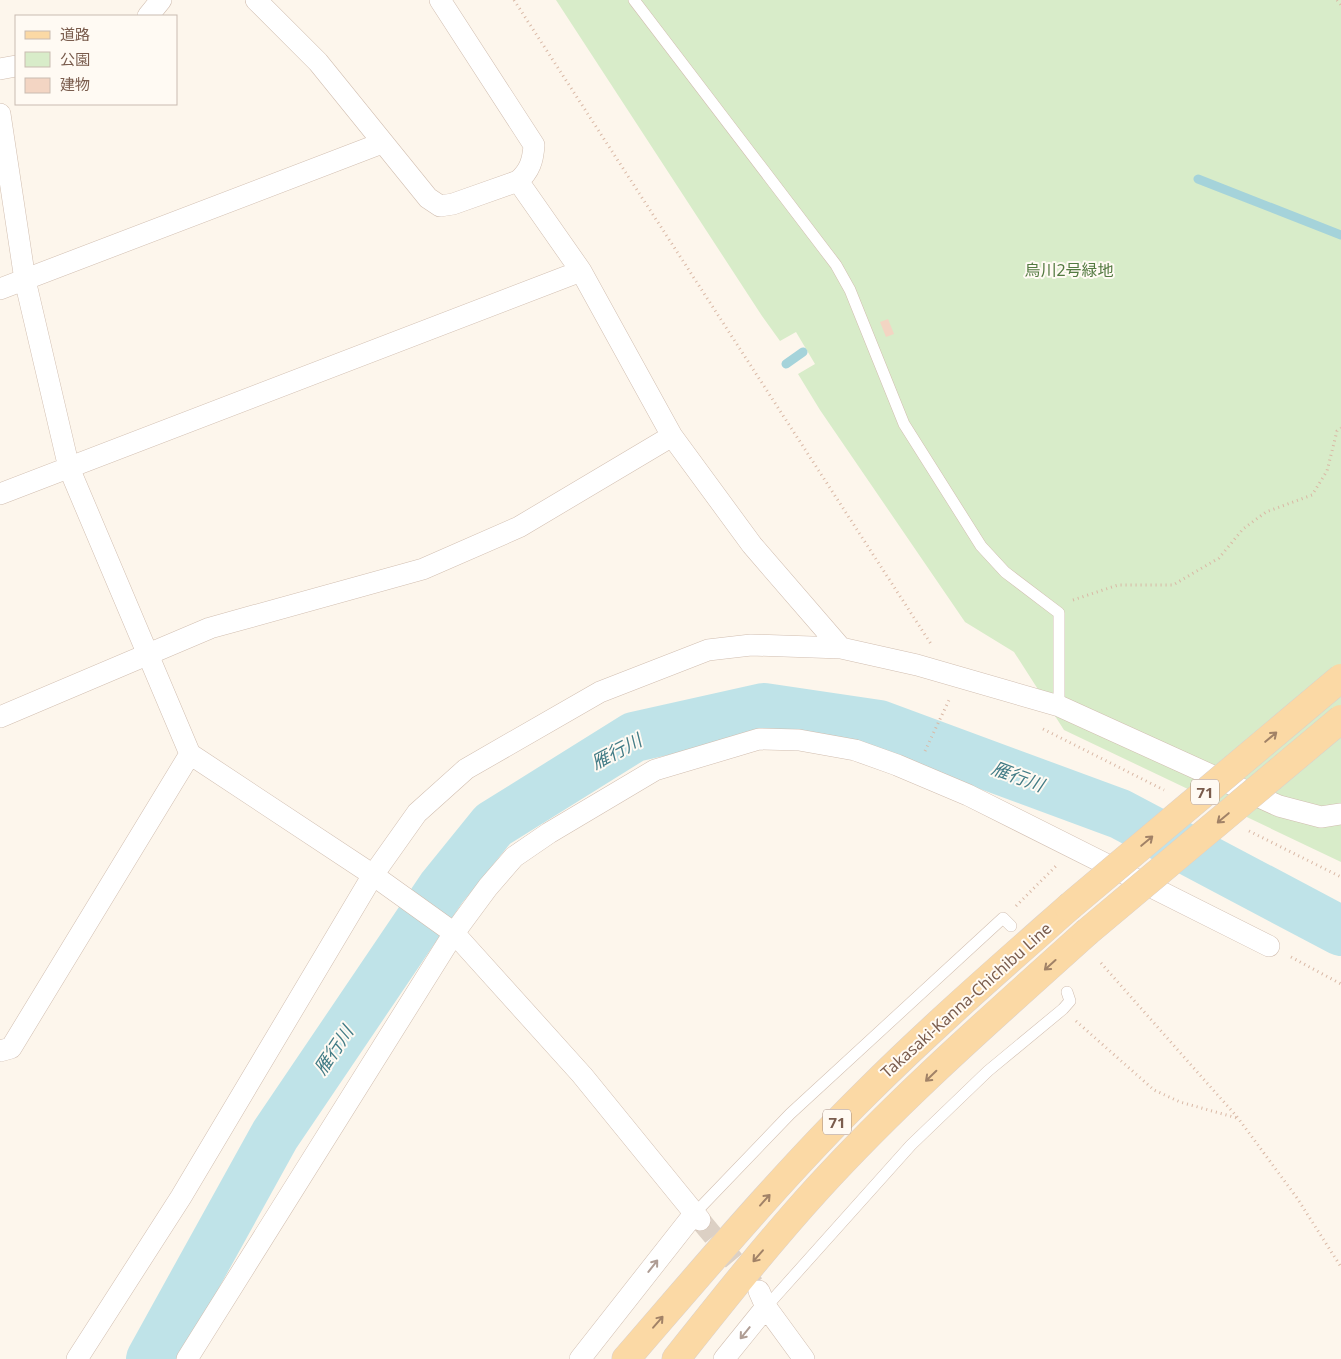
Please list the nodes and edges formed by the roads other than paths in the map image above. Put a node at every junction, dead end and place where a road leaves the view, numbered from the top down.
1 (161, 0) edge
2 (256, 0) edge
3 (440, 0) edge
4 (634, 0) edge
5 (149, 15) edge
6 (15, 66) edge
7 (0, 69) edge
8 (0, 114) edge
9 (382, 143) junction
10 (518, 181) junction
11 (581, 271) junction
12 (25, 280) junction
13 (0, 289) edge
14 (672, 436) junction
15 (69, 468) junction
16 (0, 494) edge
17 (841, 648) junction
18 (149, 653) junction
19 (1341, 678) edge
20 (1059, 706) junction
21 (0, 716) edge
22 (1341, 719) edge
23 (190, 754) junction
24 (1341, 814) edge
25 (374, 875) junction
26 (1007, 922) road end
27 (454, 933) junction
28 (1269, 946) road end
29 (1067, 992) dead end
30 (0, 1051) edge
31 (697, 1217) junction
32 (762, 1299) junction
33 (77, 1359) edge
34 (187, 1359) edge
35 (580, 1359) edge
36 (626, 1359) edge
37 (676, 1359) edge
38 (724, 1359) edge
39 (804, 1359) edge

1 - 5 street
2 - 9 street
3 - 10 street
4 - 20 lane
6 - 7 street
8 - 12 street
9 - 10 street
9 - 12 street
10 - 11 street
11 - 14 street
11 - 15 street
12 - 13 street
12 - 15 street
14 - 17 street
14 - 18 street
15 - 16 street
15 - 18 street
17 - 20 street
17 - 25 street
18 - 21 street
18 - 23 street
36 -> 19 main road, Takasaki-Kanna-Chichibu Line / 71, bridge
20 - 24 street
22 -> 37 main road, Takasaki-Kanna-Chichibu Line / 71, bridge
23 - 25 street
23 - 30 street
25 - 27 street
25 - 33 street
26 - 31 lane
27 - 28 street
27 - 31 street
27 - 34 street
29 - 32 lane
35 -> 31 street
32 -> 38 street
32 - 39 street

